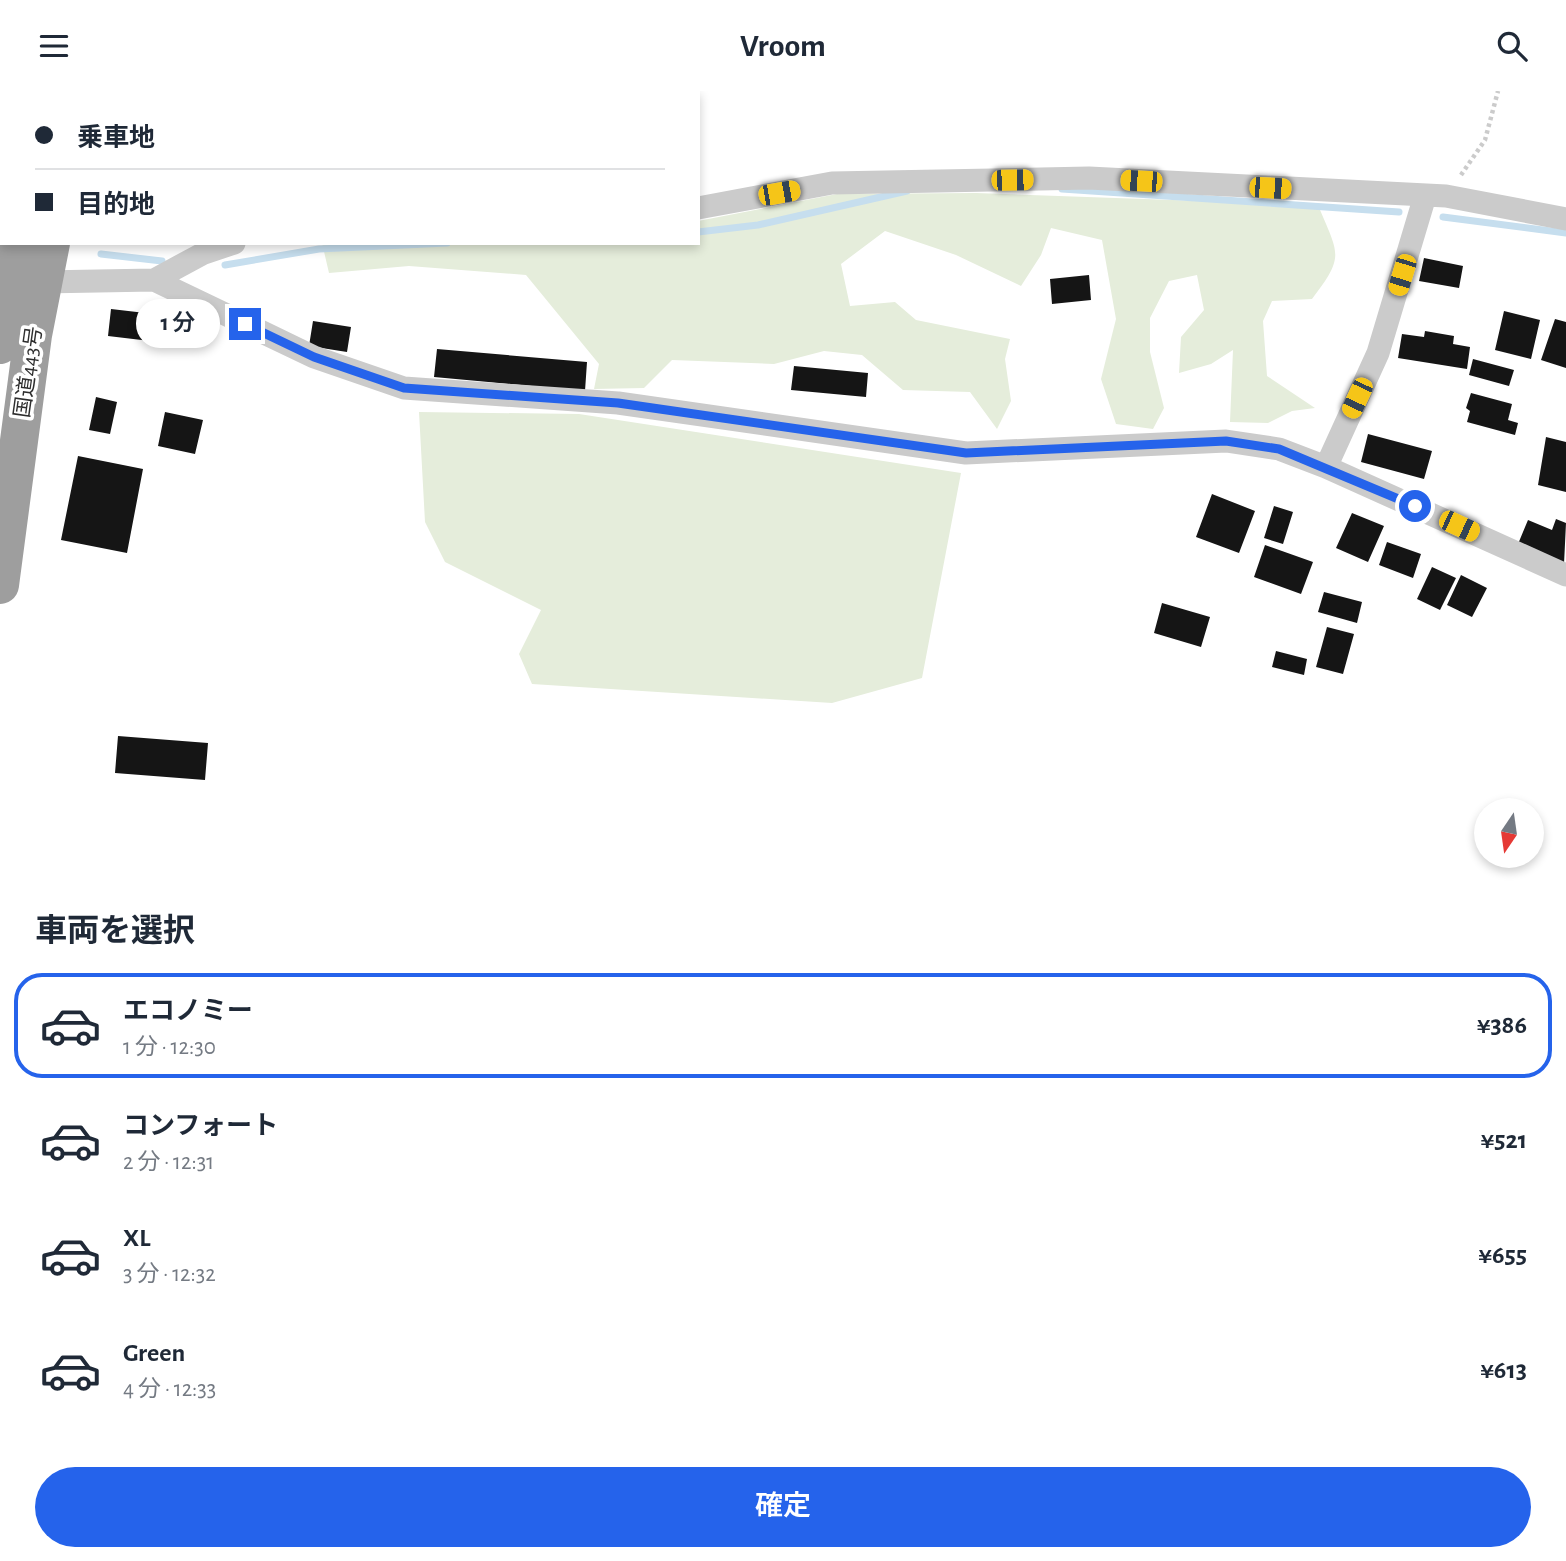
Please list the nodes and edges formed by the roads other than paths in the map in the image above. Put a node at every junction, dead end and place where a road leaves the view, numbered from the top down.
1 (1436, 196) junction
2 (700, 208) edge
3 (1566, 219) edge
4 (16, 245) edge
5 (51, 245) edge
6 (228, 245) edge
7 (153, 280) junction
8 (42, 282) junction
9 (0, 345) edge
10 (1326, 467) junction
11 (1566, 575) edge
12 (0, 585) edge

1 - 2 street
1 - 3 street
1 - 10 street
4 - 9 highway, 国道443号
5 - 8 highway, 国道443号
6 - 7 street
7 - 8 street
7 - 10 street
8 - 12 highway, 国道443号
10 - 11 street

